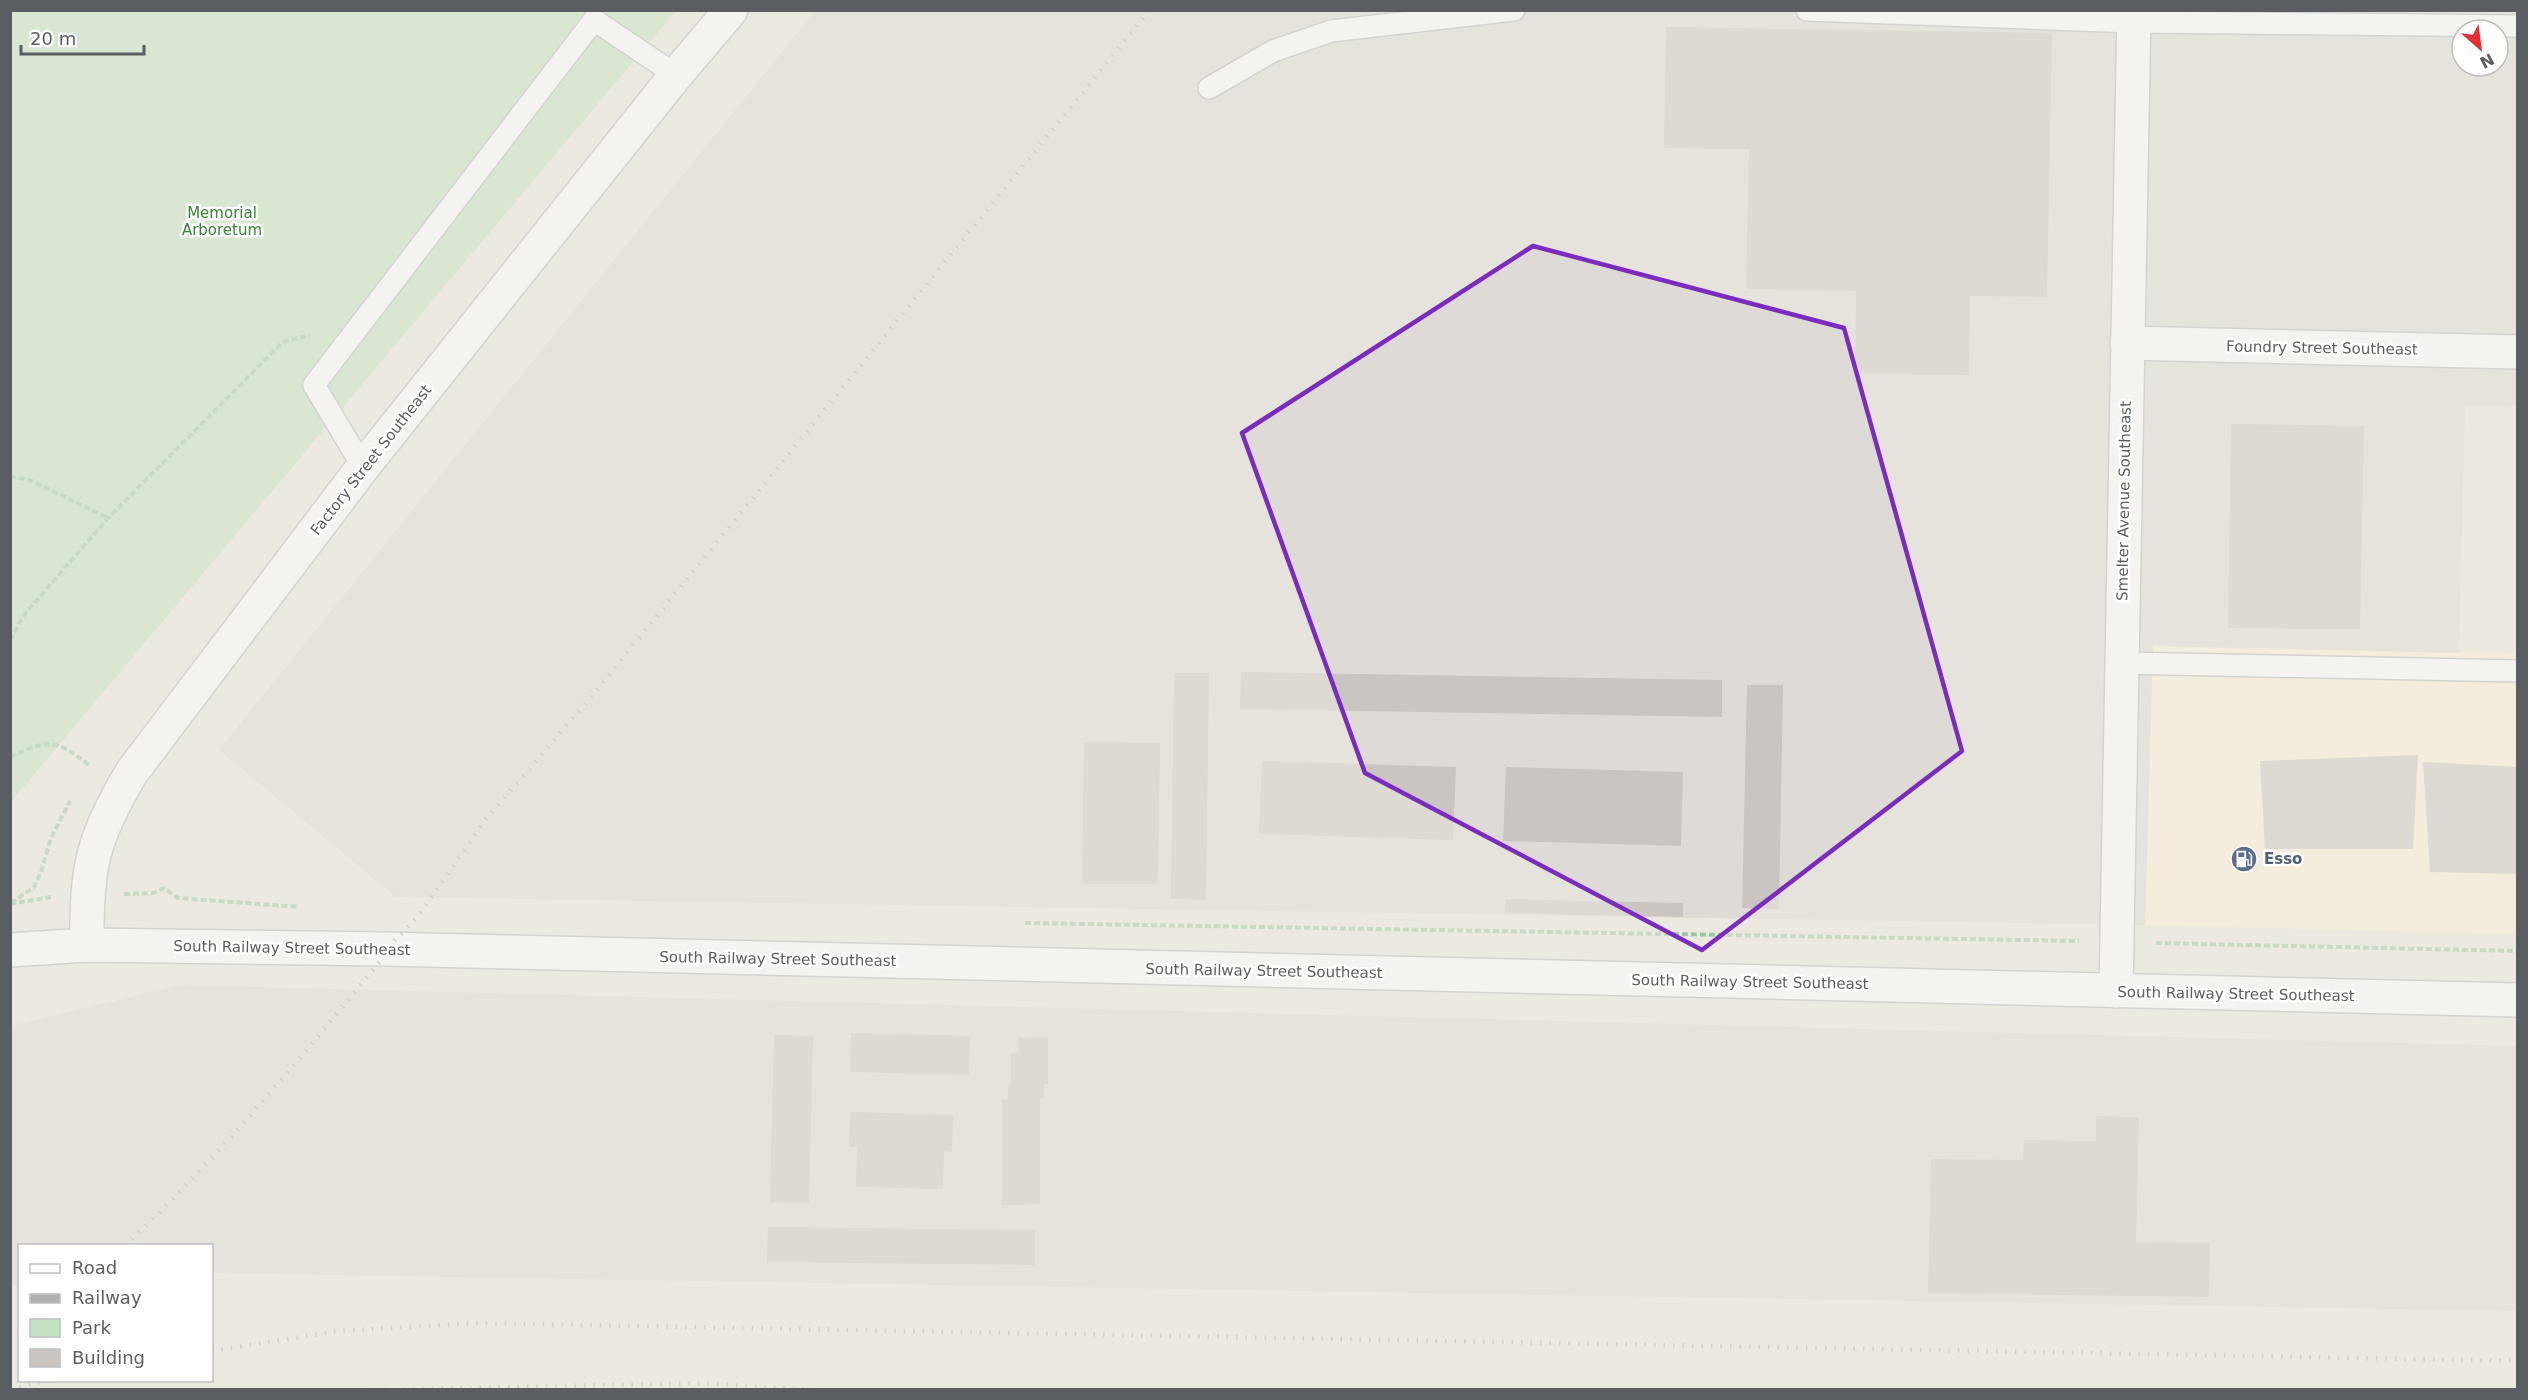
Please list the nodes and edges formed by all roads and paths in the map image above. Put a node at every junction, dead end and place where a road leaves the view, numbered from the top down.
1 (731, 10) edge
2 (1514, 10) edge
3 (1807, 10) edge
4 (2133, 16) edge
5 (2517, 26) edge
6 (676, 75) junction
7 (1209, 88) dead end
8 (350, 339) junction
9 (2127, 343) junction
10 (2517, 352) edge
11 (363, 467) junction
12 (10, 477) edge
13 (108, 518) junction
14 (10, 640) edge
15 (2120, 663) junction
16 (2517, 671) edge
17 (10, 757) edge
18 (85, 777) dead end
19 (73, 797) dead end
20 (40, 897) dead end
21 (10, 904) edge
22 (2162, 943) dead end
23 (87, 945) junction
24 (10, 950) edge
25 (2517, 951) edge
26 (2116, 991) junction
27 (2517, 1000) edge

1 - 6 street, Factory Street Southeast
2 - 7 lane
3 - 4 lane
4 - 5 lane
4 - 9 street, Smelter Avenue Southeast
6 - 8 lane
6 - 11 street, Factory Street Southeast
8 - 11 lane
8 - 13 path
9 - 10 street, Foundry Street Southeast
9 - 15 street, Smelter Avenue Southeast
11 - 23 street, Factory Street Southeast
12 - 13 path
13 - 14 path
15 - 16 lane
15 - 26 street, Smelter Avenue Southeast
17 - 18 path
19 - 21 path
20 - 21 path
22 - 25 path
23 - 24 street, South Railway Street Southeast
23 - 26 street, South Railway Street Southeast
26 - 27 street, South Railway Street Southeast

